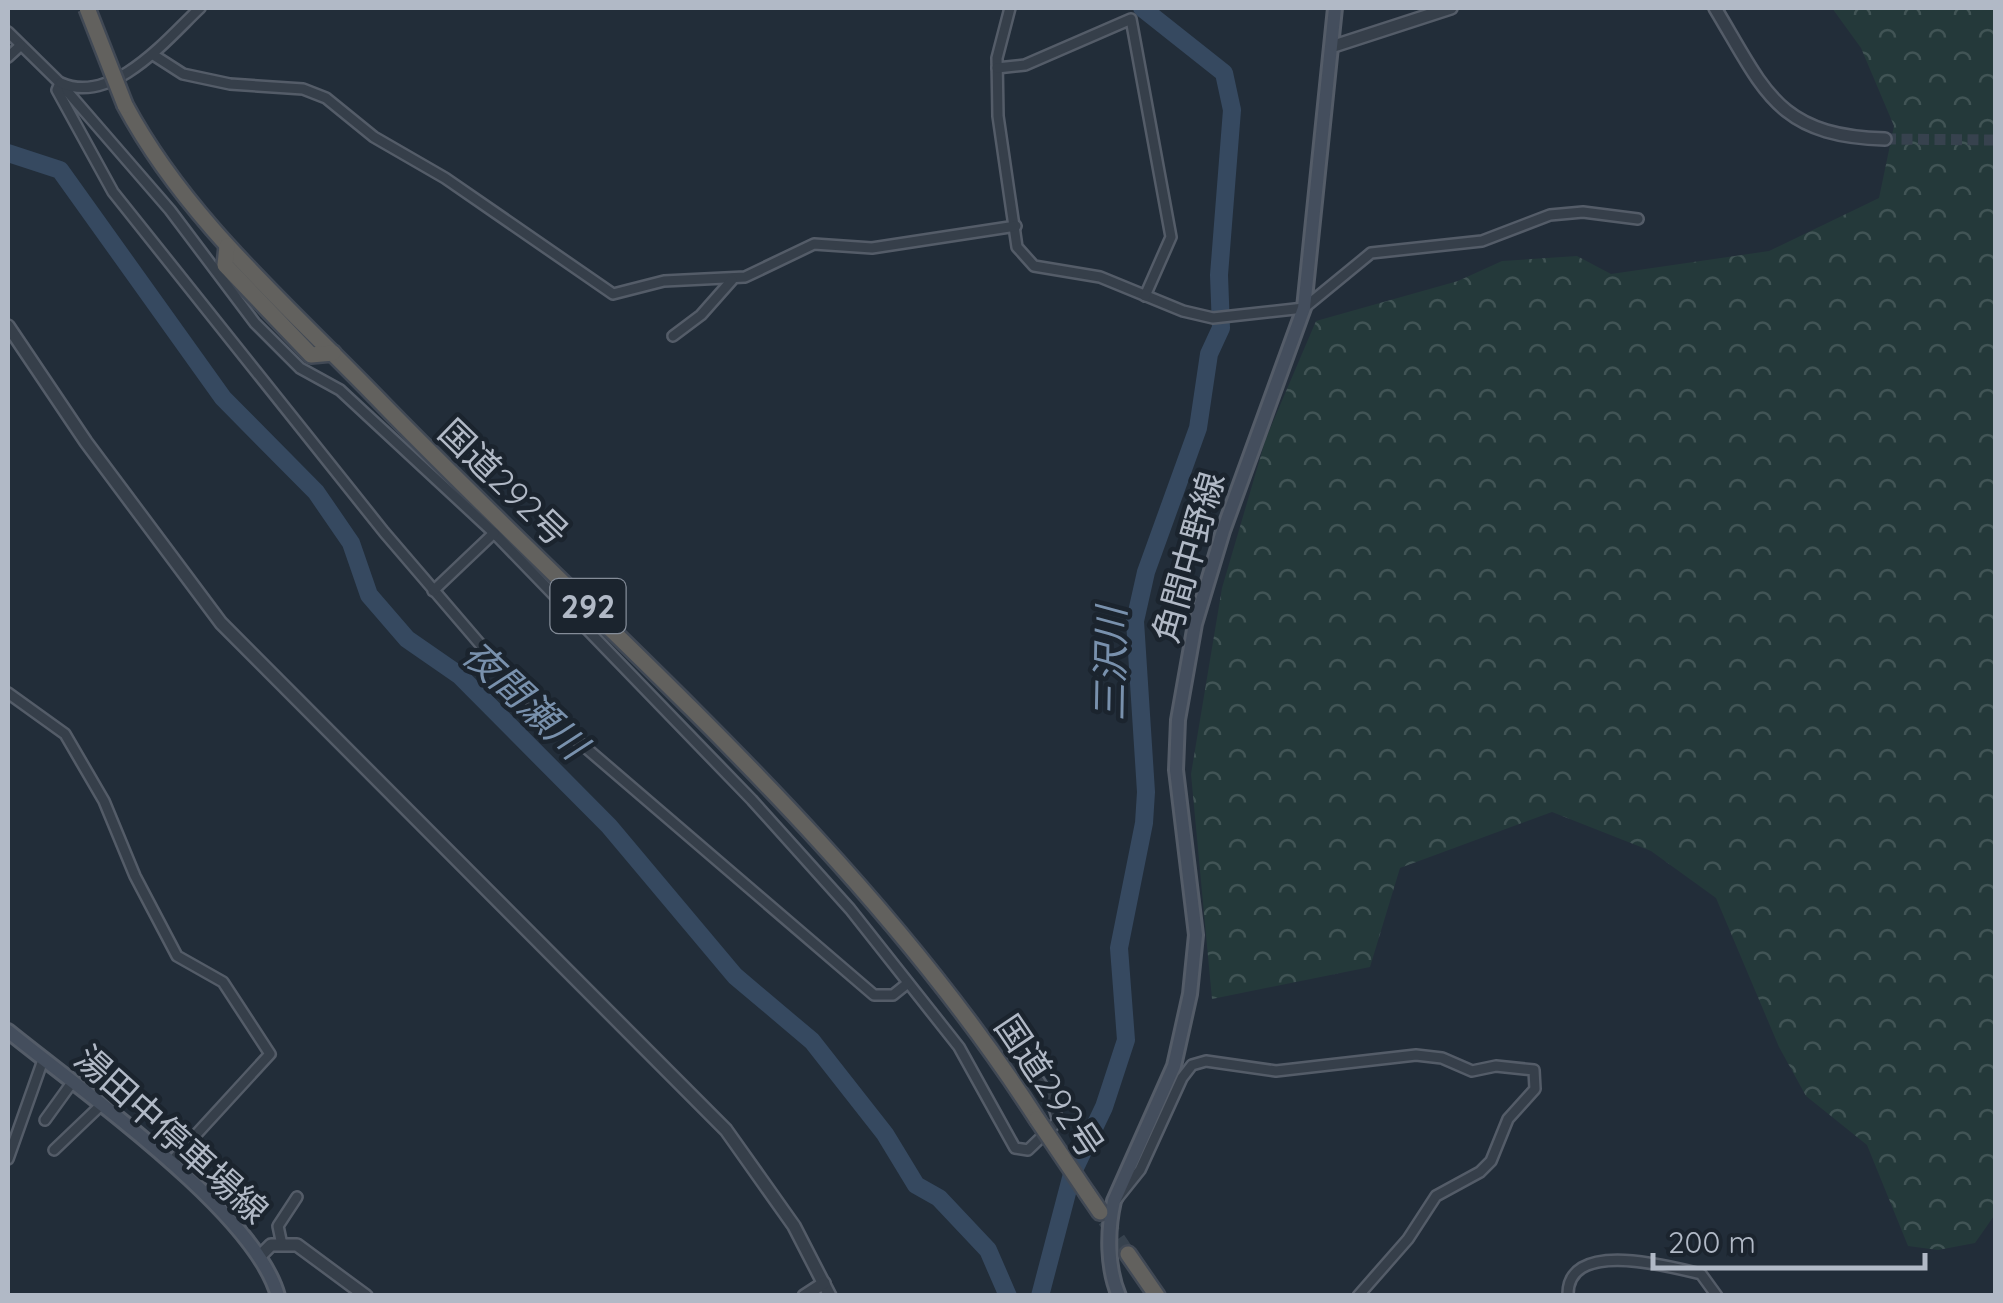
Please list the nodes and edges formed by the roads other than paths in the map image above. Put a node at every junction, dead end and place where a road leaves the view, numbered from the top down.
1 (87, 8) edge
2 (200, 8) edge
3 (1010, 8) edge
4 (1336, 8) edge
5 (1451, 8) edge
6 (1715, 8) edge
7 (8, 32) edge
8 (1334, 46) junction
9 (14, 52) edge
10 (155, 56) junction
11 (996, 68) junction
12 (60, 82) junction
13 (1885, 139) tunnel mouth
14 (1638, 219) dead end
15 (1016, 226) junction
16 (733, 279) junction
17 (1146, 296) junction
18 (1304, 308) junction
19 (8, 326) edge
20 (673, 336) dead end
21 (494, 533) junction
22 (434, 591) junction
23 (8, 692) edge
24 (908, 983) junction
25 (8, 1032) edge
26 (1008, 1042) dead end
27 (43, 1060) junction
28 (72, 1084) junction
29 (99, 1107) junction
30 (45, 1120) dead end
31 (54, 1150) dead end
32 (8, 1159) edge
33 (169, 1164) junction
34 (297, 1197) dead end
35 (1114, 1201) junction
36 (1100, 1212) tunnel mouth
37 (282, 1245) junction
38 (1128, 1254) tunnel mouth
39 (260, 1256) junction
40 (827, 1289) edge
41 (278, 1296) edge
42 (366, 1296) edge
43 (804, 1296) edge
44 (1119, 1296) edge
45 (1157, 1296) edge
46 (1358, 1296) edge
47 (1568, 1296) edge
48 (1717, 1296) edge

1 - 36 highway, 国道292号 / 292, bridge
2 - 10 street
3 - 11 street
4 - 8 main road, 角間中野線
5 - 8 street
6 - 13 street
7 - 9 street
8 - 18 main road, 角間中野線
9 - 12 street
10 - 12 street
10 - 16 street
11 - 15 street
11 - 17 street
12 - 21 street
12 - 22 street
14 - 18 street
15 - 16 street
15 - 17 street
16 - 20 street
17 - 18 street
18 - 35 main road, 角間中野線
19 - 40 street
21 - 22 street
21 - 24 street
22 - 24 street
23 - 33 street
24 - 26 street
25 - 27 main road, 湯田中停車場線
27 - 28 main road, 湯田中停車場線
27 - 32 street
28 - 29 main road, 湯田中停車場線
28 - 30 street
29 - 31 street
29 - 33 main road, 湯田中停車場線
33 - 39 main road, 湯田中停車場線
34 - 37 street
35 - 44 main road, 角間中野線
35 - 46 street
37 - 39 street
37 - 42 street
38 - 45 highway
39 - 41 main road, 湯田中停車場線
40 - 43 street
47 - 48 street

